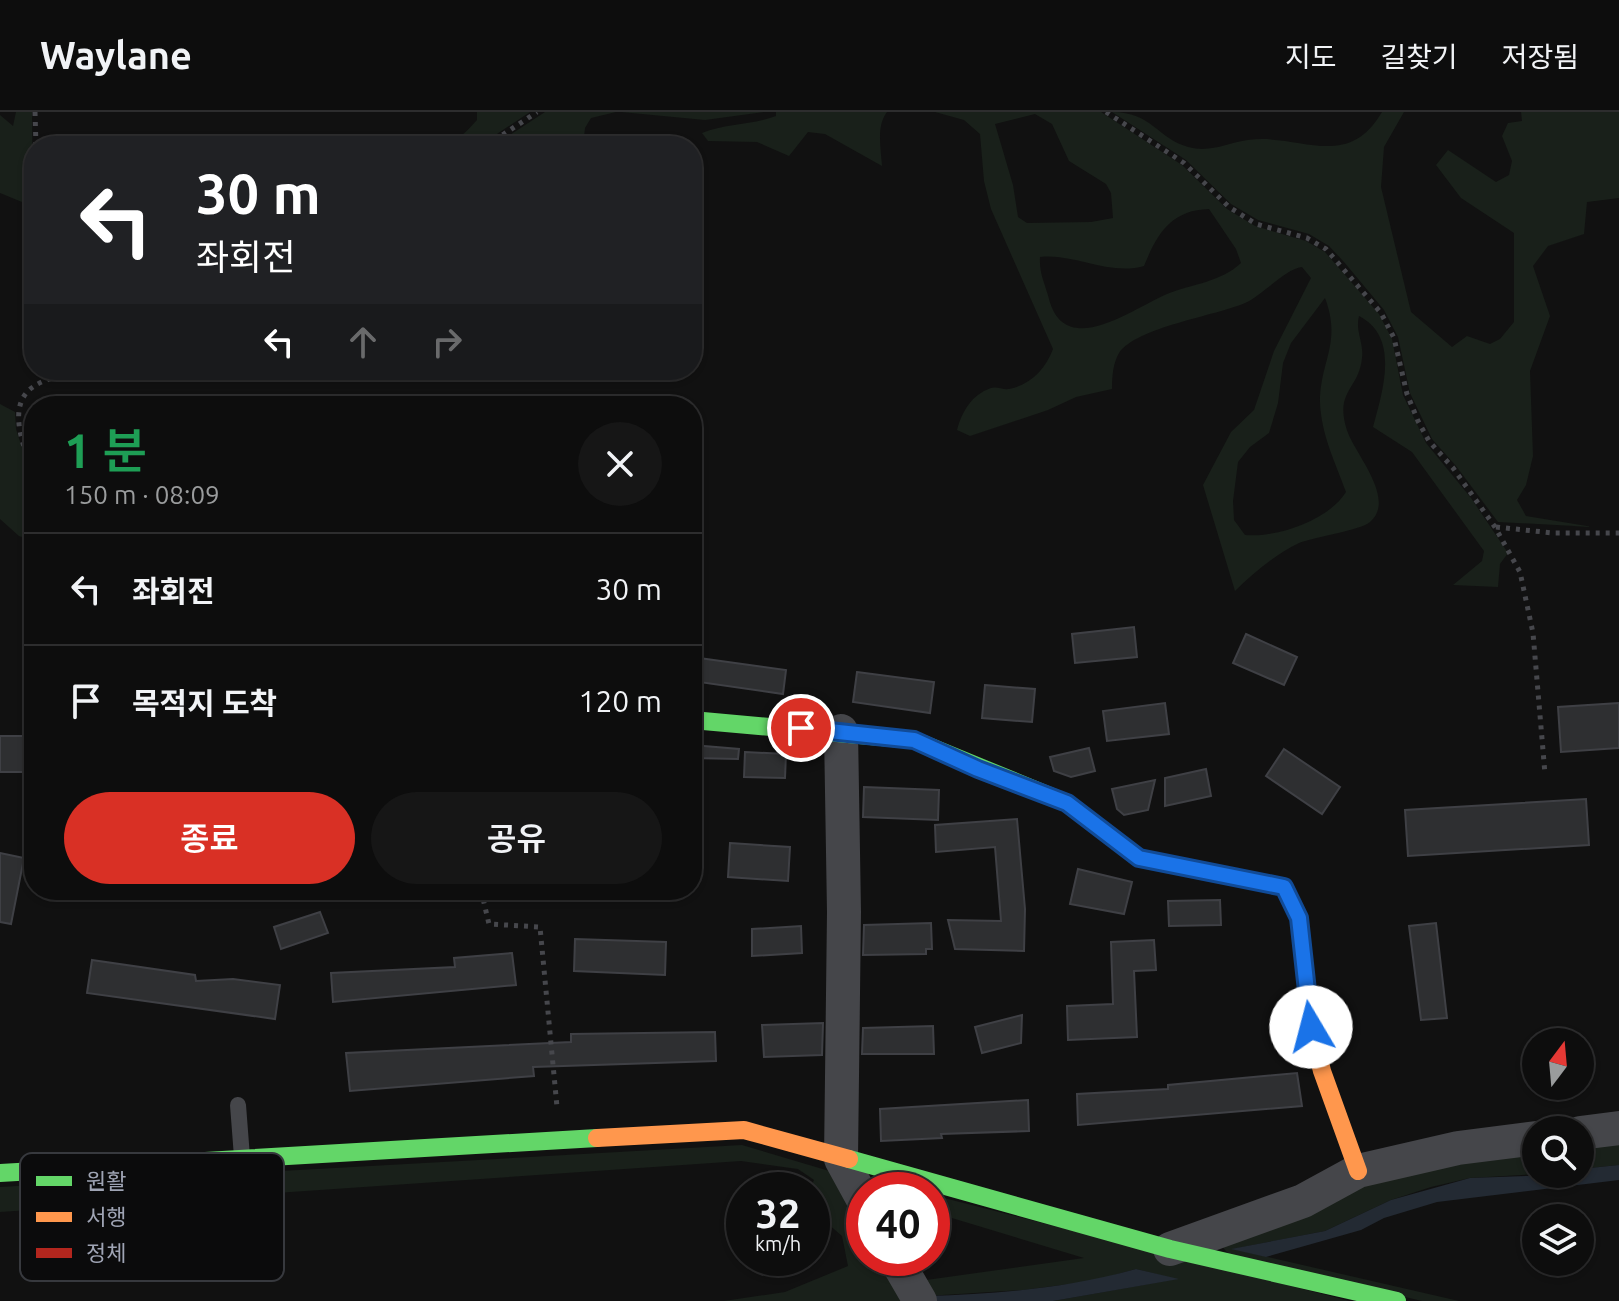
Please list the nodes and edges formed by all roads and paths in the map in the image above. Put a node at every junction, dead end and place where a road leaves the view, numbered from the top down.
1 (35, 112) edge
2 (537, 112) edge
3 (1106, 112) edge
4 (36, 136) edge
5 (501, 136) edge
6 (52, 380) edge
7 (24, 396) edge
8 (24, 396) edge
9 (24, 441) edge
10 (1495, 527) junction
11 (1619, 533) edge
12 (702, 721) edge
13 (841, 731) junction
14 (1545, 774) dead end
15 (483, 900) edge
16 (238, 1105) dead end
17 (1619, 1128) edge
18 (1594, 1131) edge
19 (560, 1140) junction
20 (1522, 1140) edge
21 (242, 1153) edge
22 (284, 1156) edge
23 (841, 1159) junction
24 (1358, 1171) junction
25 (20, 1172) edge
26 (848, 1172) edge
27 (0, 1173) edge
28 (1170, 1249) junction
29 (905, 1276) edge
30 (920, 1301) edge
31 (1397, 1301) edge

1 - 4 path
2 - 5 path
3 - 10 path
6 - 8 path
7 - 9 path
10 - 11 path
10 - 14 path
12 - 13 street
13 - 23 street
13 - 24 street
15 - 19 path
16 - 21 lane
17 - 18 street
19 - 22 street
19 - 23 street
20 - 24 street
23 - 26 street
23 - 28 street
24 - 28 street
25 - 27 street
28 - 31 street
29 - 30 street

